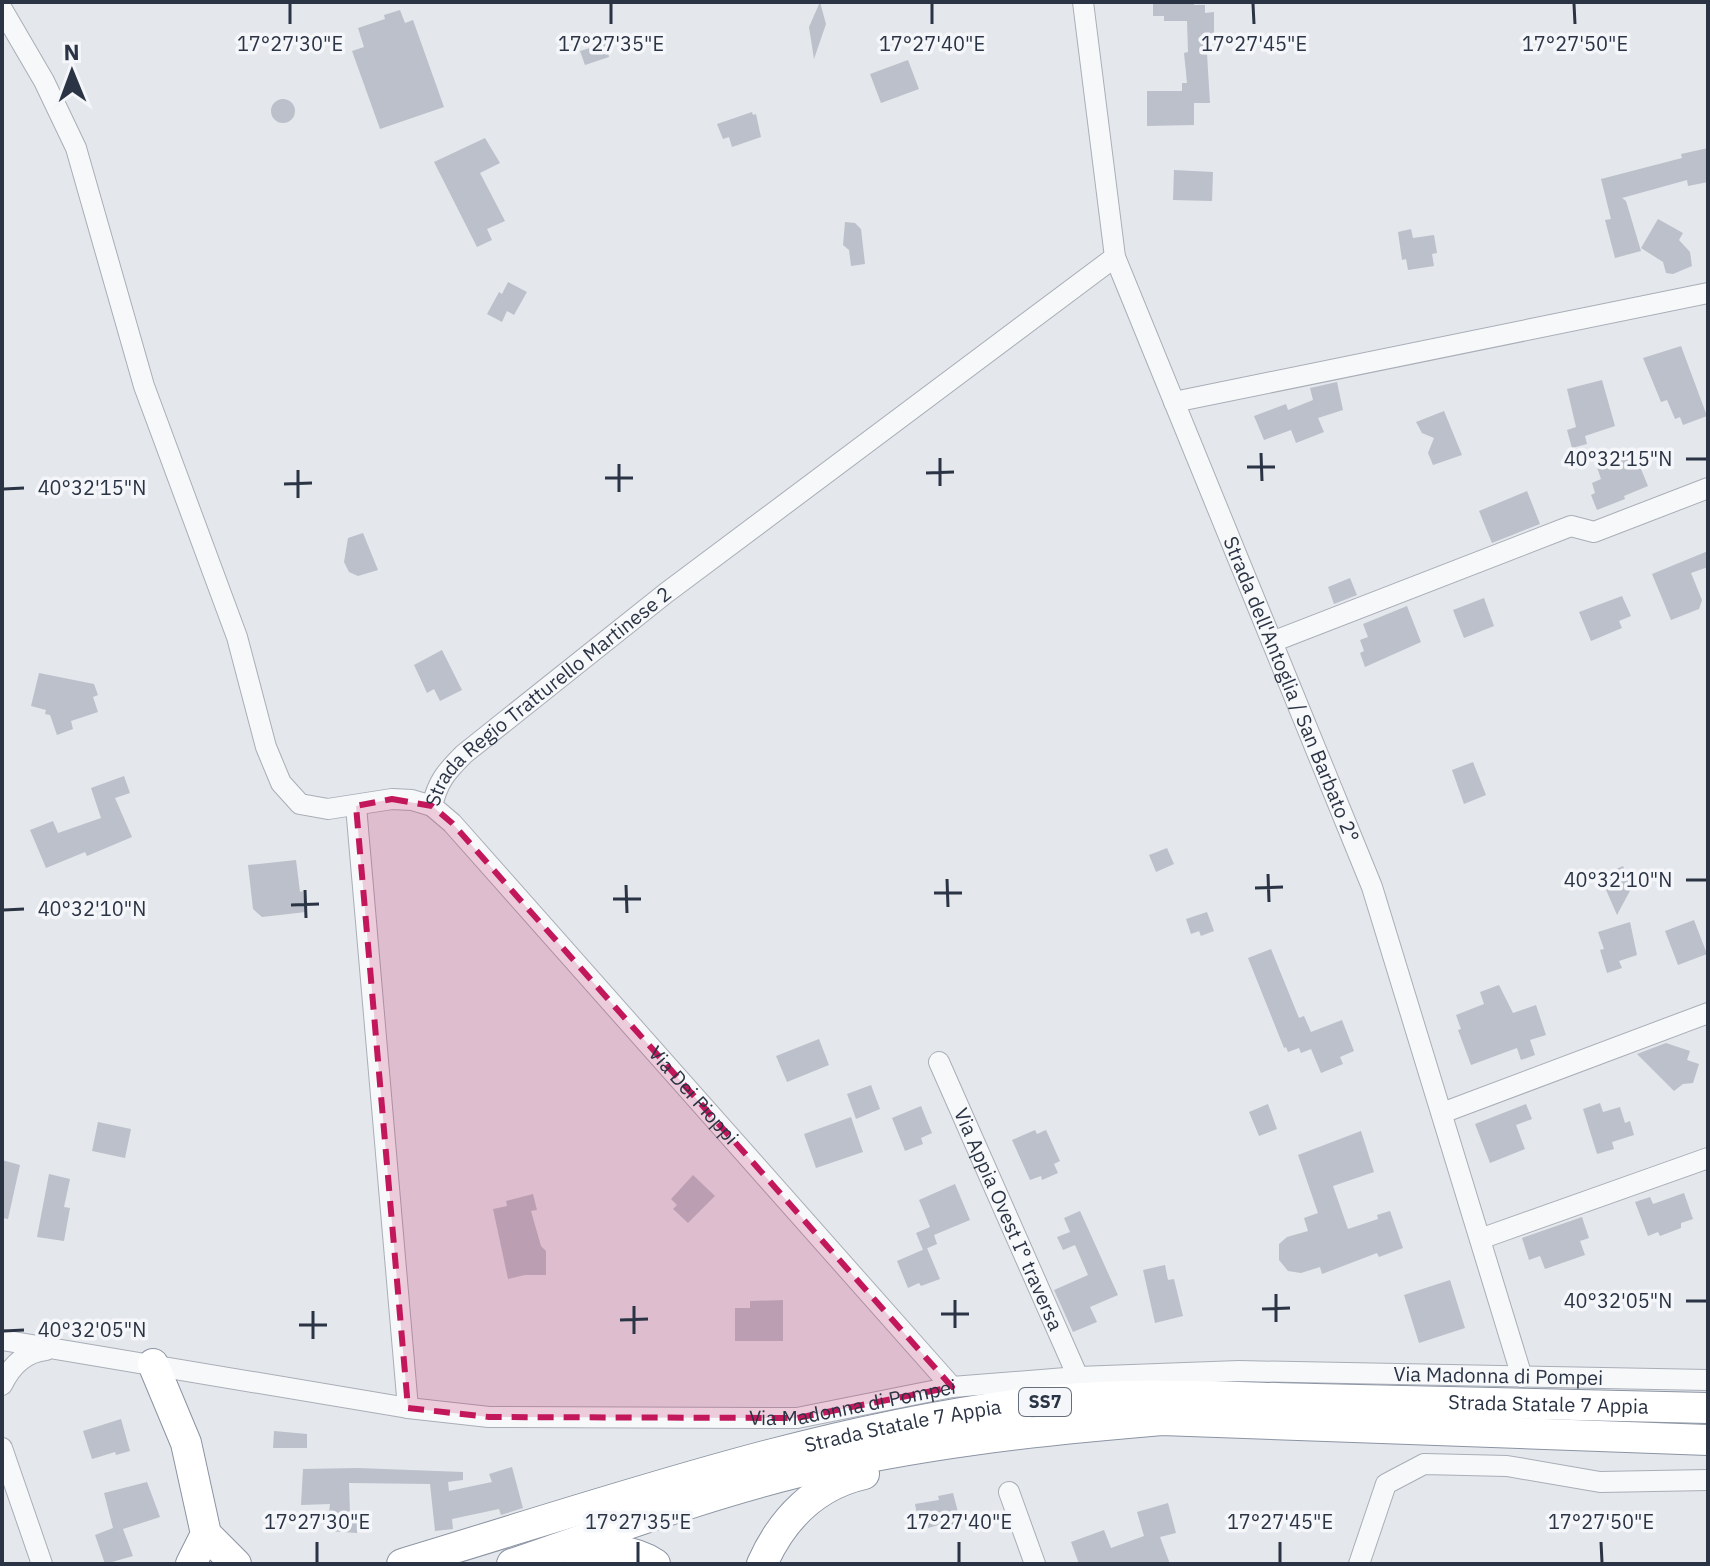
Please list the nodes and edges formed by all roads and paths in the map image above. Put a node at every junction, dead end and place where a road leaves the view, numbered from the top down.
1 (1083, 2) edge
2 (2, 9) edge
3 (1115, 257) junction
4 (1708, 293) edge
5 (1174, 402) junction
6 (1708, 488) edge
7 (1272, 642) junction
8 (356, 806) junction
9 (432, 806) junction
10 (1708, 1013) edge
11 (939, 1062) dead end
12 (1442, 1113) junction
13 (1708, 1158) edge
14 (1480, 1239) junction
15 (2, 1340) edge
16 (61, 1349) junction
17 (153, 1364) junction
18 (1078, 1377) junction
19 (1522, 1377) junction
20 (1708, 1380) edge
21 (2, 1385) edge
22 (952, 1387) junction
23 (408, 1408) junction
24 (1708, 1408) edge
25 (1027, 1432) junction
26 (1708, 1440) edge
27 (2, 1448) edge
28 (1708, 1480) edge
29 (1009, 1492) dead end
30 (206, 1534) junction
31 (42, 1564) edge
32 (191, 1564) edge
33 (236, 1564) edge
34 (402, 1564) edge
35 (512, 1564) edge
36 (549, 1564) edge
37 (655, 1564) edge
38 (762, 1564) edge
39 (1035, 1564) edge
40 (1359, 1564) edge

1 - 3 street, Strada dell'Antoglia / San Barbato 2°
2 - 8 street, Strada Regio Tratturello Martinese 2
3 - 5 street, Strada dell'Antoglia / San Barbato 2°
3 - 9 street, Strada Regio Tratturello Martinese 2
4 - 5 street
5 - 7 street, Strada dell'Antoglia / San Barbato 2°
6 - 7 street
7 - 12 street, Strada dell'Antoglia / San Barbato 2°
8 - 9 street, Strada Regio Tratturello Martinese 2
8 - 23 street
9 - 22 street, Via Dei Pioppi
10 - 12 street
11 - 18 street, Via Appia Ovest I° traversa
12 - 14 street, Strada dell'Antoglia / San Barbato 2°
13 - 14 street
14 - 19 street, Strada dell'Antoglia / San Barbato 2°
15 - 16 street, Via Madonna di Pompei
16 - 17 street, Via Madonna di Pompei
16 - 21 street
17 - 23 street, Via Madonna di Pompei
17 - 30 highway
18 - 19 street, Via Madonna di Pompei
18 - 22 street, Via Madonna di Pompei
19 - 20 street, Via Madonna di Pompei
22 - 23 street, Via Madonna di Pompei
24 - 34 highway, Strada Statale 7 Appia / SS7
25 - 26 highway, Strada Statale 7 Appia / SS7
25 - 35 highway, Strada Statale 7 Appia / SS7
25 - 38 highway
27 - 31 street
28 - 40 street
29 - 39 street
30 - 32 highway
30 - 33 highway
36 - 37 highway

